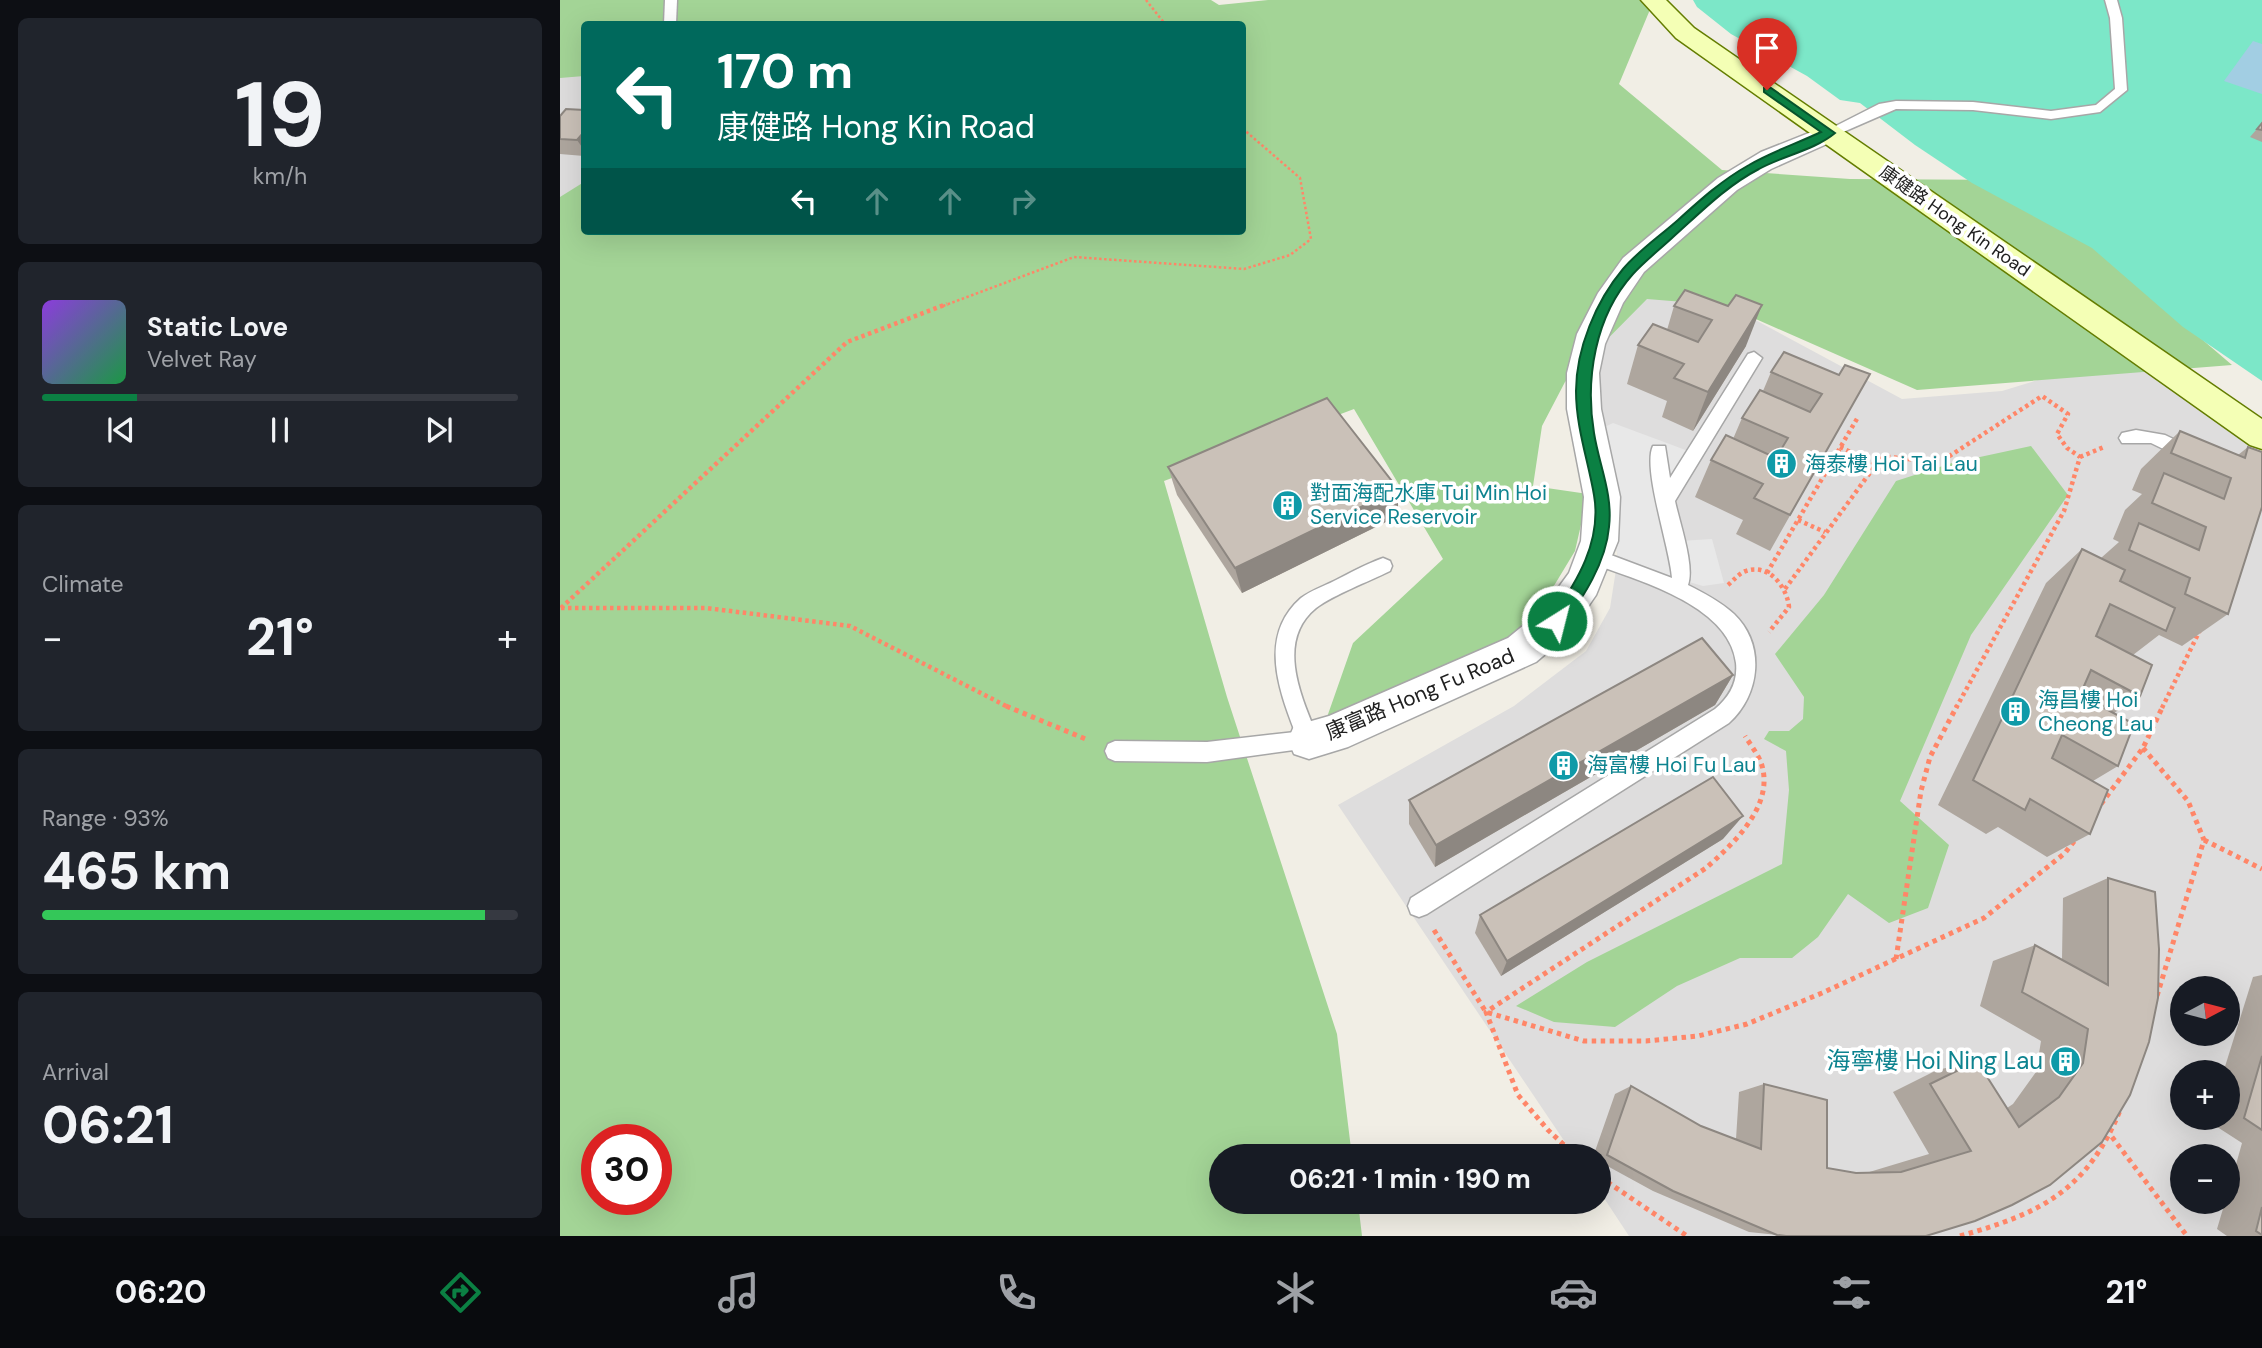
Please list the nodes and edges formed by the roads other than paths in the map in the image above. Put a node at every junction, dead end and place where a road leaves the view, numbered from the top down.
1 (671, 0) edge
2 (1653, 0) edge
3 (2111, 0) edge
4 (670, 21) edge
5 (1829, 133) junction
6 (1754, 358) edge
7 (2262, 436) edge
8 (2128, 438) dead end
9 (1659, 451) dead end
10 (2200, 460) edge
11 (1665, 501) junction
12 (1595, 557) junction
13 (1383, 566) dead end
14 (1678, 586) junction
15 (1309, 740) junction
16 (1115, 751) road end
17 (1419, 906) road end

1 - 4 lane
2 - 5 street, 康健路 Hong Kin Road
3 - 5 lane
5 - 7 street, 康健路 Hong Kin Road
5 - 12 street, 康富路 Hong Fu Road
6 - 11 lane
8 - 10 lane
9 - 11 lane
11 - 14 lane
12 - 14 lane
12 - 15 street, 康富路 Hong Fu Road
13 - 15 lane
14 - 17 lane
15 - 16 lane, 康富路 Hong Fu Road

